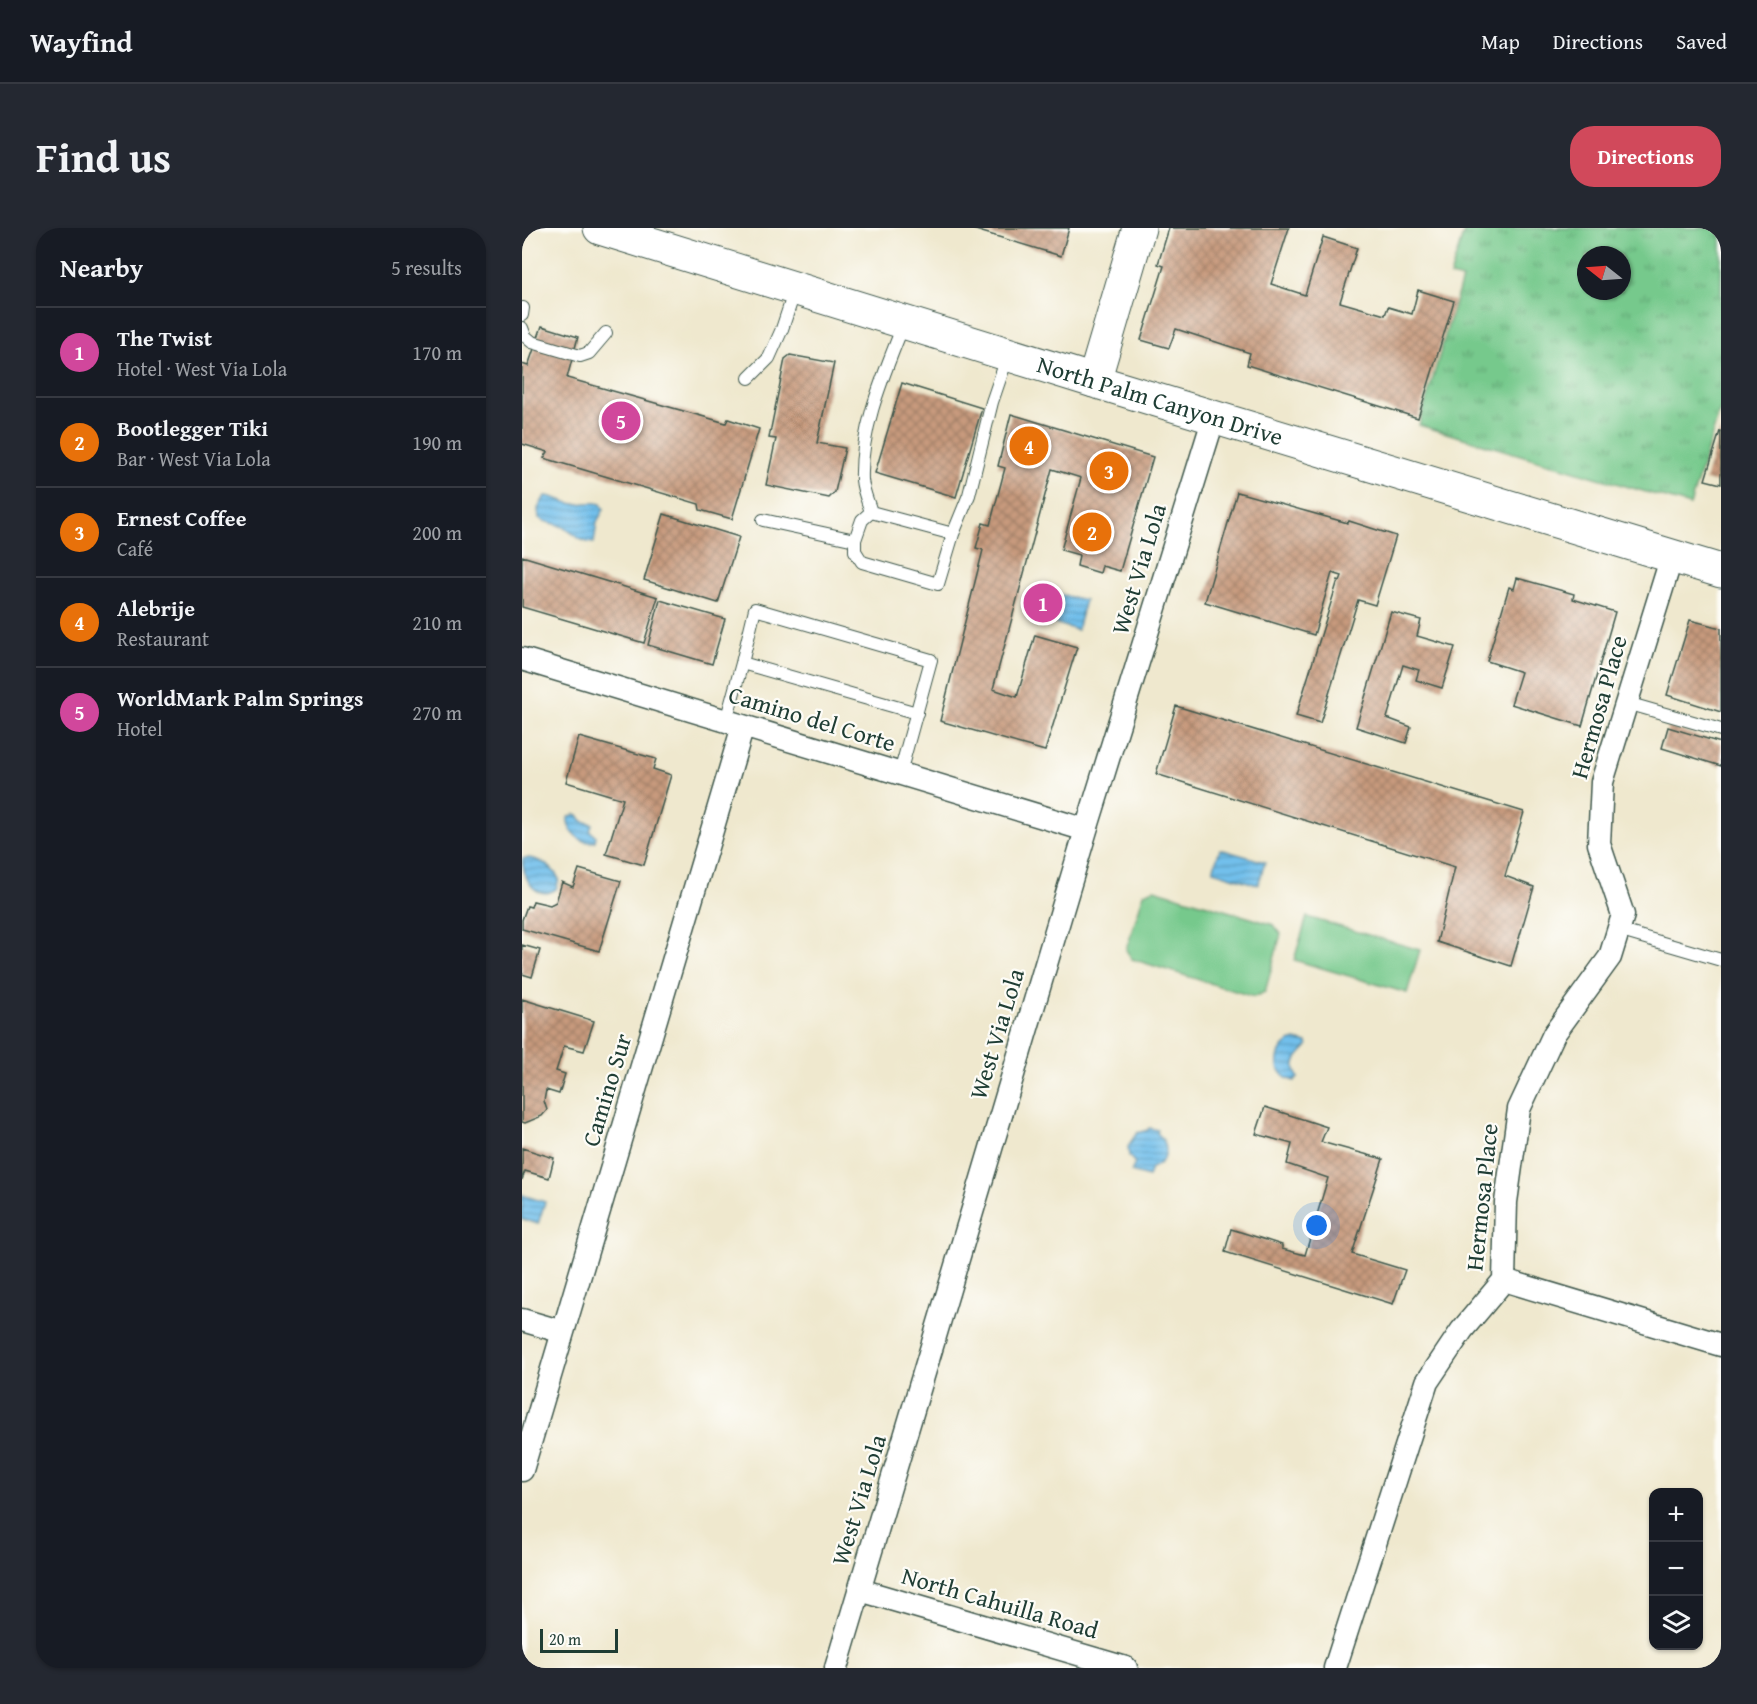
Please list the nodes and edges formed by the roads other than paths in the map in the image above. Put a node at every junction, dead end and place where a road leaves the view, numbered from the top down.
1 (600, 228) edge
2 (1139, 228) edge
3 (796, 289) junction
4 (904, 322) junction
5 (522, 328) edge
6 (606, 333) dead end
7 (1008, 354) junction
8 (749, 378) dead end
9 (1094, 381) junction
10 (1214, 417) junction
11 (871, 512) junction
12 (763, 520) dead end
13 (953, 534) junction
14 (855, 540) junction
15 (1672, 556) junction
16 (1721, 571) edge
17 (522, 659) edge
18 (742, 663) junction
19 (1627, 703) junction
20 (917, 713) junction
21 (735, 724) junction
22 (1721, 730) edge
23 (900, 773) junction
24 (1086, 830) junction
25 (1618, 930) junction
26 (1721, 960) edge
27 (1504, 1280) junction
28 (522, 1320) edge
29 (563, 1332) junction
30 (1721, 1345) edge
31 (522, 1470) edge
32 (860, 1590) junction
33 (836, 1668) edge
34 (1126, 1668) edge
35 (1335, 1668) edge

1 - 3 main road, North Palm Canyon Drive
2 - 9 main road
3 - 4 main road, North Palm Canyon Drive
3 - 8 lane
4 - 7 main road, North Palm Canyon Drive
4 - 11 lane
5 - 6 lane
7 - 9 main road, North Palm Canyon Drive
7 - 13 lane
9 - 10 main road, North Palm Canyon Drive
10 - 15 main road, North Palm Canyon Drive
10 - 24 street, West Via Lola
11 - 13 lane
11 - 14 lane
12 - 14 lane
13 - 14 lane
15 - 16 main road, North Palm Canyon Drive
15 - 19 street, Hermosa Place
17 - 21 street, Camino del Corte
18 - 20 lane
18 - 20 lane
18 - 21 lane
19 - 22 lane
19 - 25 street, Hermosa Place
20 - 23 lane
21 - 23 street, Camino del Corte
21 - 29 street, Camino Sur
23 - 24 street, Camino del Corte
24 - 32 street, West Via Lola
25 - 26 lane
25 - 27 street, Hermosa Place
27 - 30 street
27 - 35 street, Hermosa Place
28 - 29 street
29 - 31 street, Camino Sur
32 - 33 street, West Via Lola
32 - 34 street, North Cahuilla Road

